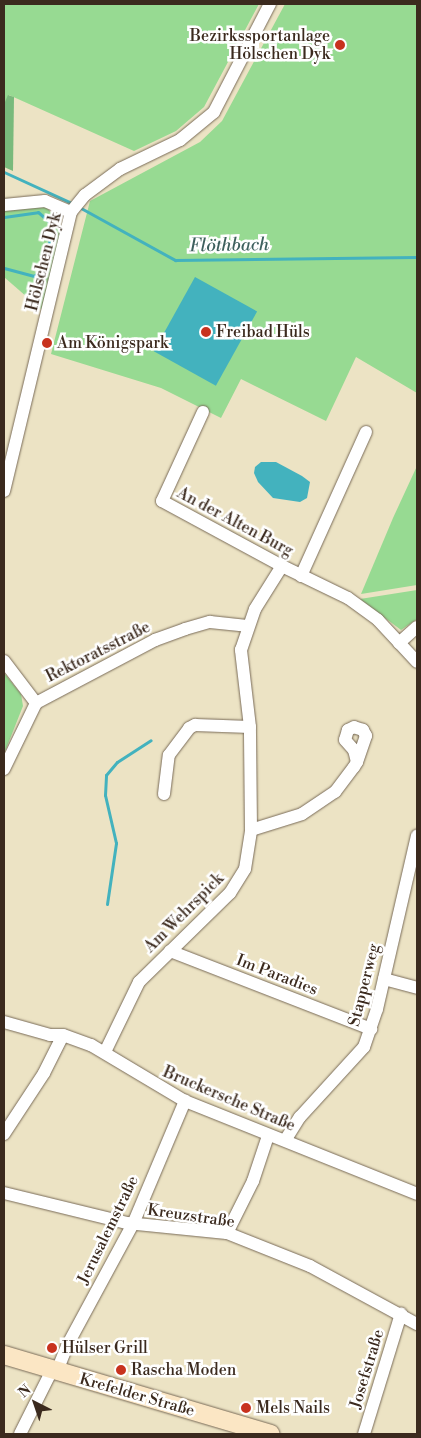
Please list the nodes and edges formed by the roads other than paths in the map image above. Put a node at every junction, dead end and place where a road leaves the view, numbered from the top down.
1 (270, 4) edge
2 (4, 205) edge
3 (71, 212) junction
4 (203, 412) dead end
5 (366, 432) dead end
6 (4, 492) edge
7 (282, 566) junction
8 (301, 576) junction
9 (247, 626) junction
10 (417, 627) edge
11 (399, 643) junction
12 (4, 660) edge
13 (417, 662) edge
14 (36, 703) junction
15 (250, 726) junction
16 (357, 762) dead end
17 (4, 769) edge
18 (164, 794) dead end
19 (251, 830) junction
20 (417, 836) edge
21 (412, 872) edge
22 (170, 951) junction
23 (384, 979) junction
24 (417, 988) edge
25 (4, 1022) edge
26 (371, 1029) junction
27 (63, 1035) junction
28 (105, 1052) junction
29 (185, 1101) junction
30 (4, 1134) edge
31 (268, 1136) junction
32 (286, 1139) junction
33 (4, 1193) edge
34 (417, 1194) edge
35 (133, 1224) junction
36 (227, 1233) junction
37 (401, 1314) junction
38 (417, 1324) edge
39 (4, 1355) edge
40 (55, 1370) junction
41 (20, 1434) edge
42 (271, 1434) edge
43 (364, 1434) edge

1 - 3 street, Hölschen Dyk
2 - 3 street
3 - 6 street, Hölschen Dyk
4 - 7 street, An der Alten Burg
5 - 8 street, An der Alten Burg
7 - 8 street, An der Alten Burg
7 - 9 street, Am Wehrspick
8 - 11 street, An der Alten Burg
9 - 14 street, Rektoratsstraße
9 - 15 street, Am Wehrspick
10 - 11 street
11 - 13 street, An der Alten Burg
12 - 14 street
14 - 17 street, Rektoratsstraße
15 - 18 street
15 - 19 street, Am Wehrspick
16 - 19 street
19 - 22 street, Am Wehrspick
20 - 21 street, Stapperweg
21 - 23 street, Stapperweg
22 - 26 street, Im Paradies
22 - 28 street, Am Wehrspick
23 - 24 street
23 - 26 street, Stapperweg
25 - 27 street, Bruckersche Straße
26 - 32 street, Stapperweg
27 - 28 street, Bruckersche Straße
27 - 30 street
28 - 29 street, Bruckersche Straße
29 - 31 street, Bruckersche Straße
29 - 35 street, Jerusalemstraße
31 - 32 street, Bruckersche Straße
31 - 36 street
32 - 34 street, Bruckersche Straße
33 - 35 street, Kreuzstraße
35 - 36 street, Kreuzstraße
35 - 40 street, Jerusalemstraße
36 - 37 street, Kreuzstraße
37 - 38 street, Kreuzstraße
37 - 43 street, Josefstraße
39 - 40 street, Krefelder Straße
40 - 41 street, Jerusalemstraße
40 - 42 street, Krefelder Straße

